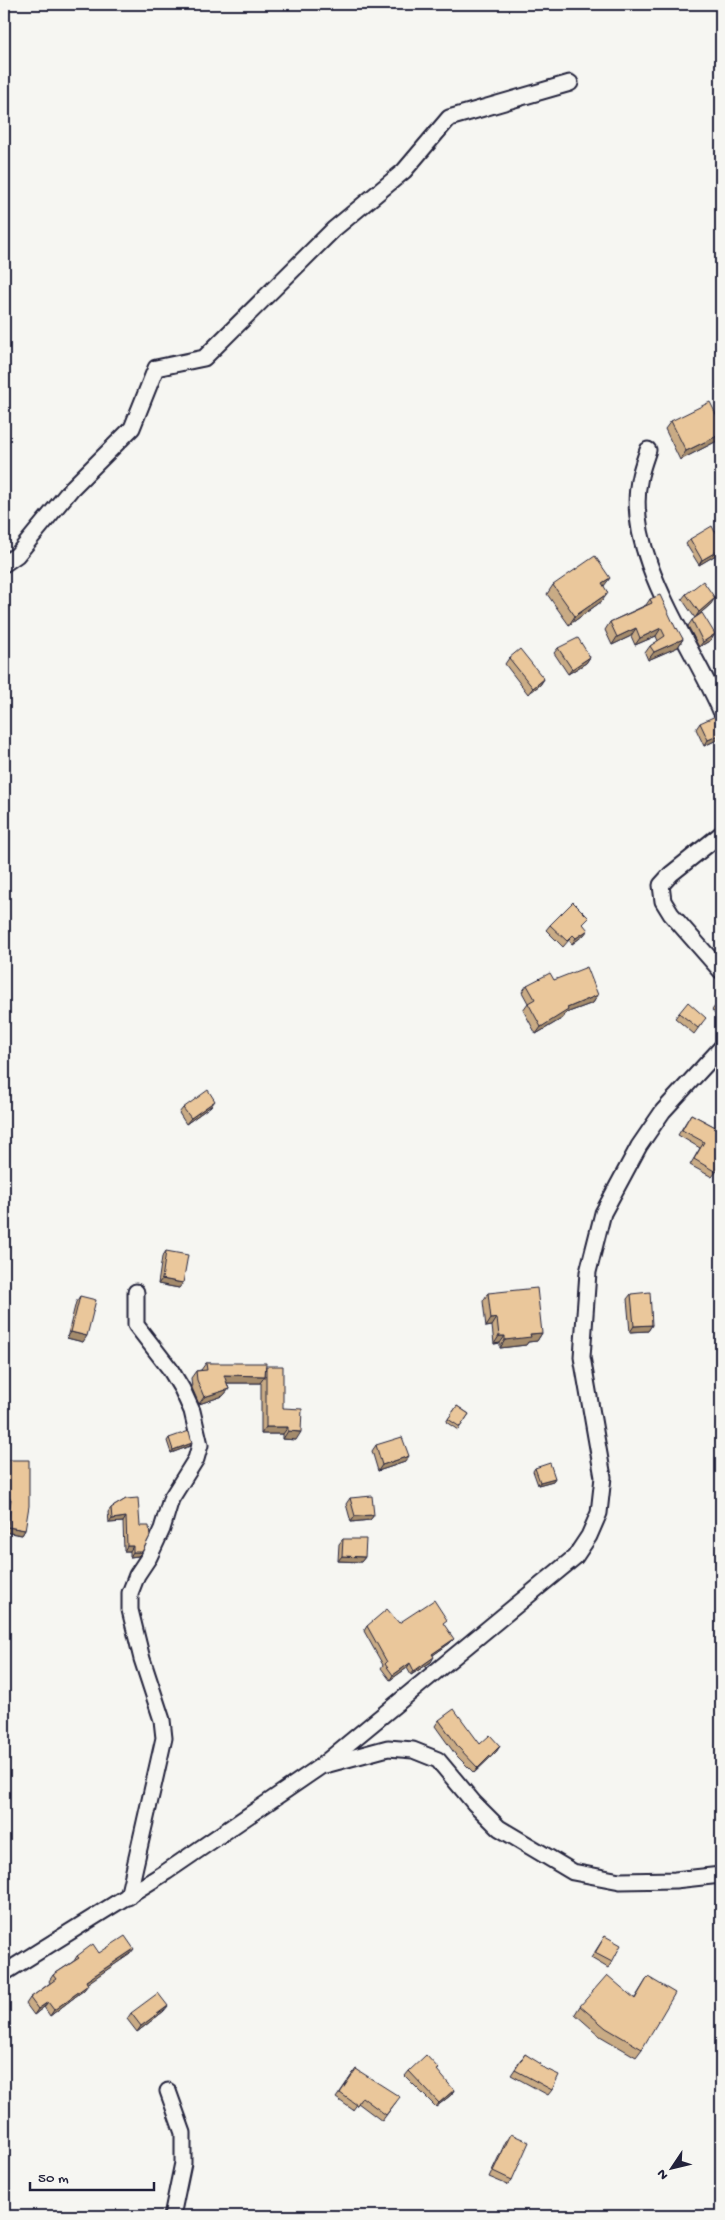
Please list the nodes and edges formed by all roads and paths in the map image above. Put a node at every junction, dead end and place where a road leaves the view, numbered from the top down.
1 (570, 83) dead end
2 (648, 450) dead end
3 (4, 564) edge
4 (721, 710) edge
5 (721, 834) edge
6 (721, 971) edge
7 (721, 1048) edge
8 (136, 1292) dead end
9 (321, 1766) junction
10 (721, 1875) edge
11 (128, 1896) junction
12 (4, 1973) edge
13 (168, 2091) dead end
14 (172, 2216) edge

1 - 3 street
2 - 4 street
5 - 6 street
7 - 9 street
8 - 11 street
9 - 10 street
9 - 11 street
11 - 12 street
13 - 14 street

